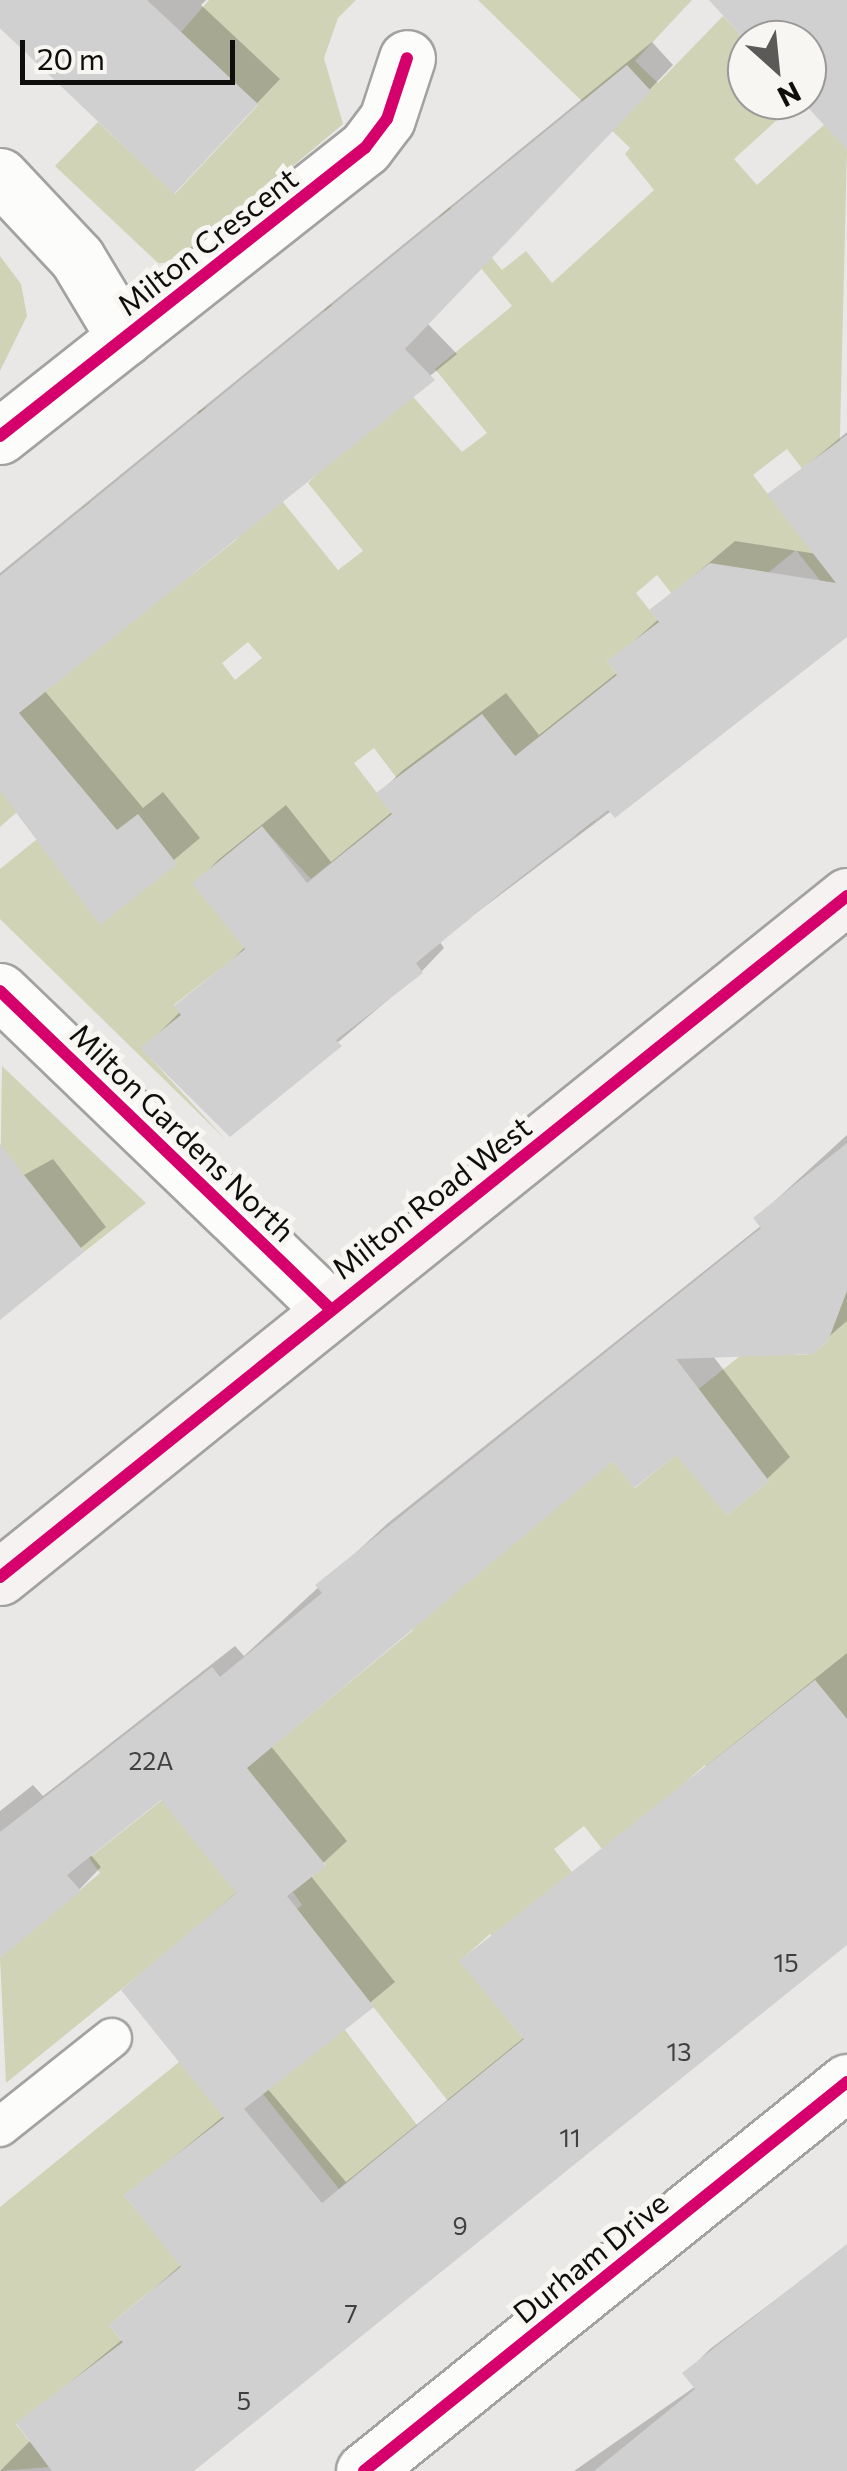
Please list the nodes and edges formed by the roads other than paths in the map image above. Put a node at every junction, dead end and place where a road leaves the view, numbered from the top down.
1 (407, 58) dead end
2 (0, 176) edge
3 (125, 338) junction
4 (0, 436) edge
5 (847, 896) edge
6 (0, 990) edge
7 (330, 1309) junction
8 (0, 1577) edge
9 (112, 2038) dead end
10 (847, 2082) edge
11 (0, 2126) edge
12 (364, 2471) edge

1 - 3 street, Milton Crescent
2 - 3 street, Milton Crescent
3 - 4 street, Milton Crescent
5 - 7 main road, Milton Road West
6 - 7 street, Milton Gardens North
7 - 8 main road, Milton Road West
9 - 11 lane
10 - 12 street, Durham Drive

